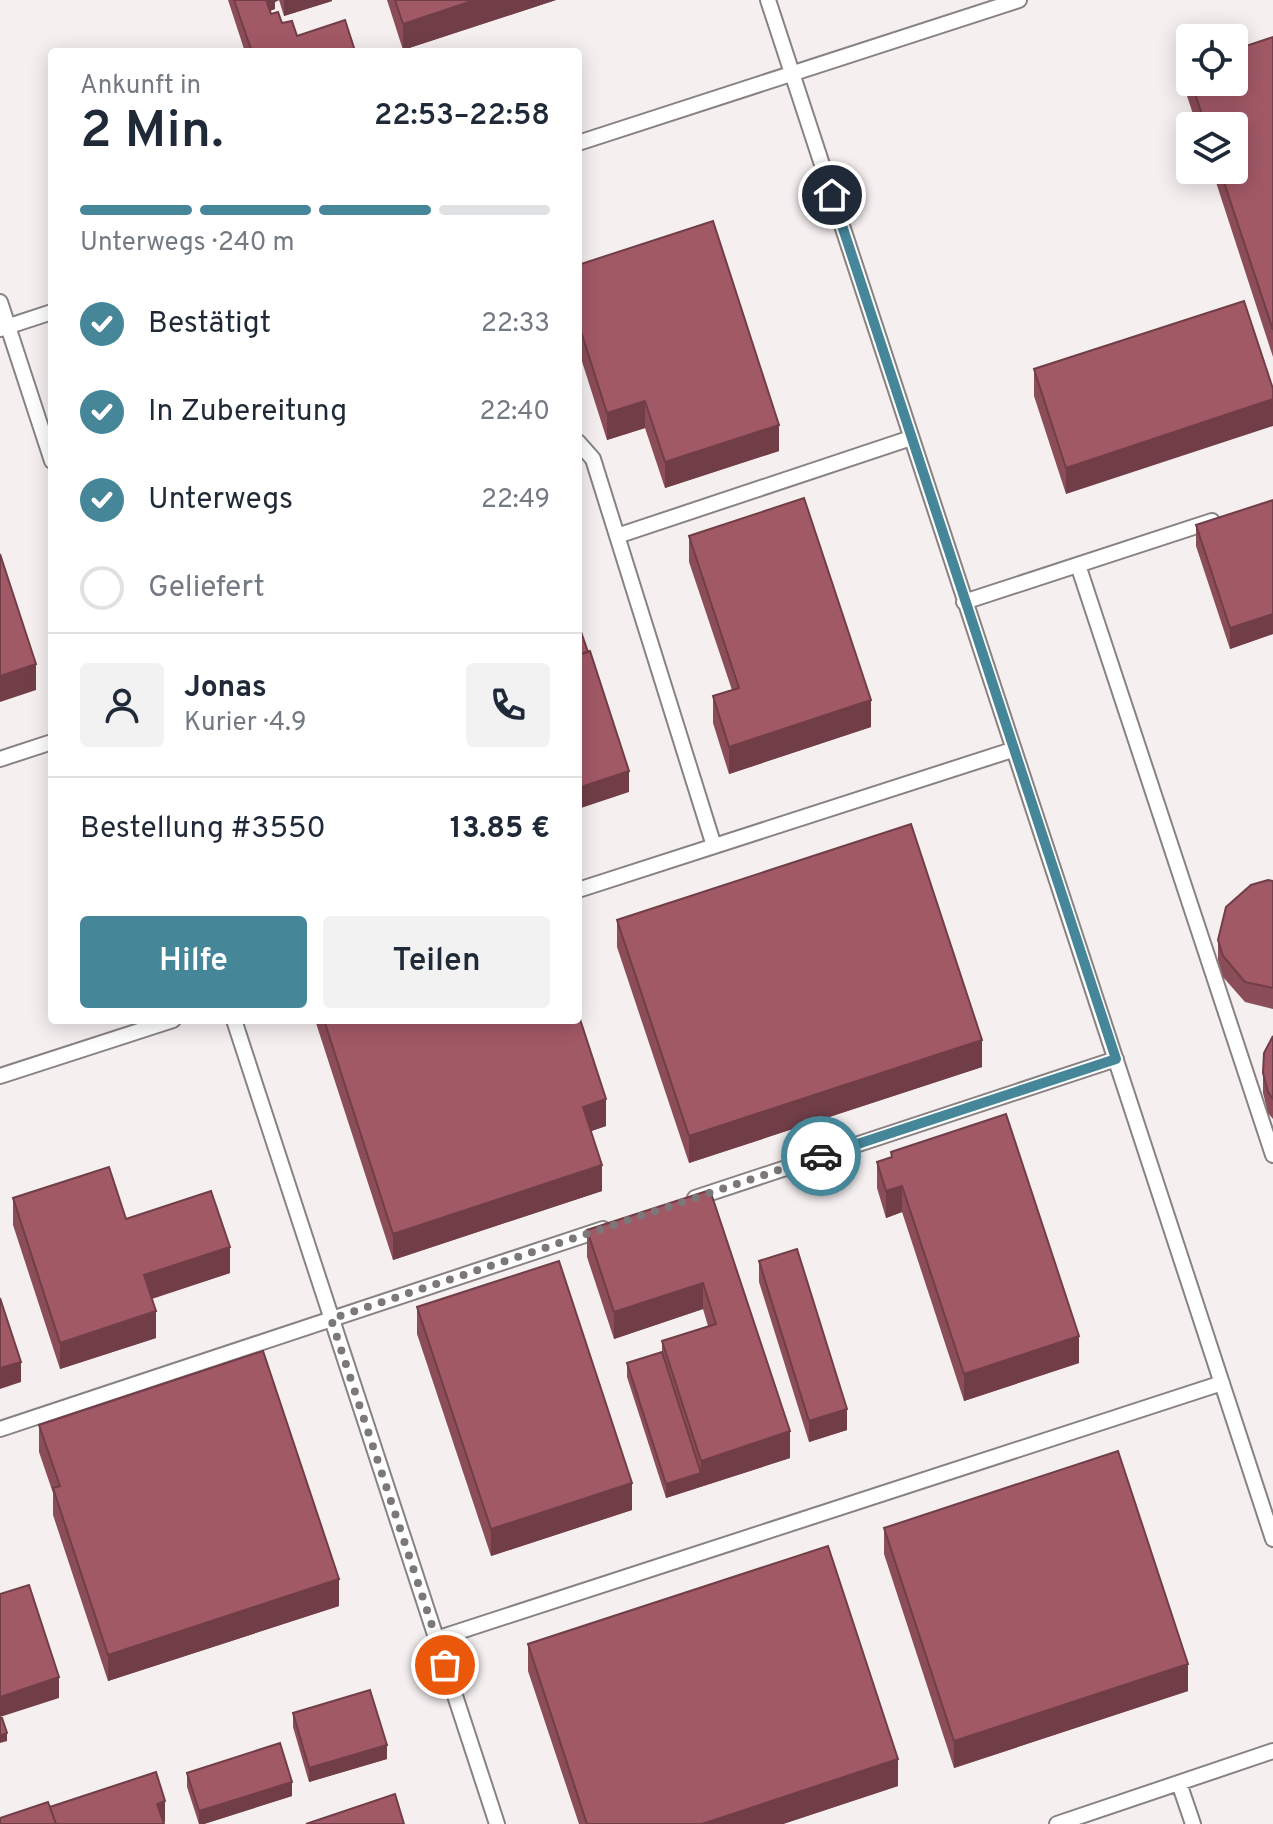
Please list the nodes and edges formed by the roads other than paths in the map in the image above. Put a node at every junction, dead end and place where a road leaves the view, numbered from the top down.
1 (768, 0) edge
2 (1019, 0) edge
3 (793, 74) junction
4 (582, 142) edge
5 (0, 302) edge
6 (48, 313) edge
7 (4, 328) edge
8 (911, 438) junction
9 (582, 447) edge
10 (48, 450) edge
11 (1228, 515) edge
12 (617, 536) junction
13 (1078, 565) junction
14 (964, 602) junction
15 (48, 743) edge
16 (1012, 750) junction
17 (0, 759) edge
18 (714, 846) junction
19 (582, 889) edge
20 (161, 1024) edge
21 (235, 1024) edge
22 (1116, 1059) junction
23 (0, 1076) edge
24 (1273, 1155) edge
25 (678, 1204) edge
26 (618, 1224) edge
27 (331, 1319) junction
28 (1222, 1383) junction
29 (0, 1429) edge
30 (1273, 1539) edge
31 (436, 1639) junction
32 (1273, 1751) edge
33 (1179, 1783) junction
34 (497, 1824) edge
35 (1057, 1824) edge
36 (1193, 1824) edge

1 - 3 lane
2 - 3 lane
3 - 4 lane
3 - 8 lane
5 - 7 lane
6 - 7 lane
7 - 10 lane
8 - 12 lane
8 - 14 lane
9 - 12 lane
11 - 13 lane
12 - 18 lane
13 - 14 lane
13 - 24 lane
14 - 16 lane
15 - 17 lane
16 - 18 lane
16 - 22 lane
18 - 19 lane
20 - 23 lane
21 - 27 lane
22 - 25 lane
22 - 28 lane
26 - 27 lane
27 - 29 lane
27 - 31 lane
28 - 30 lane
28 - 31 lane
31 - 34 lane
32 - 33 lane
33 - 35 lane
33 - 36 lane

